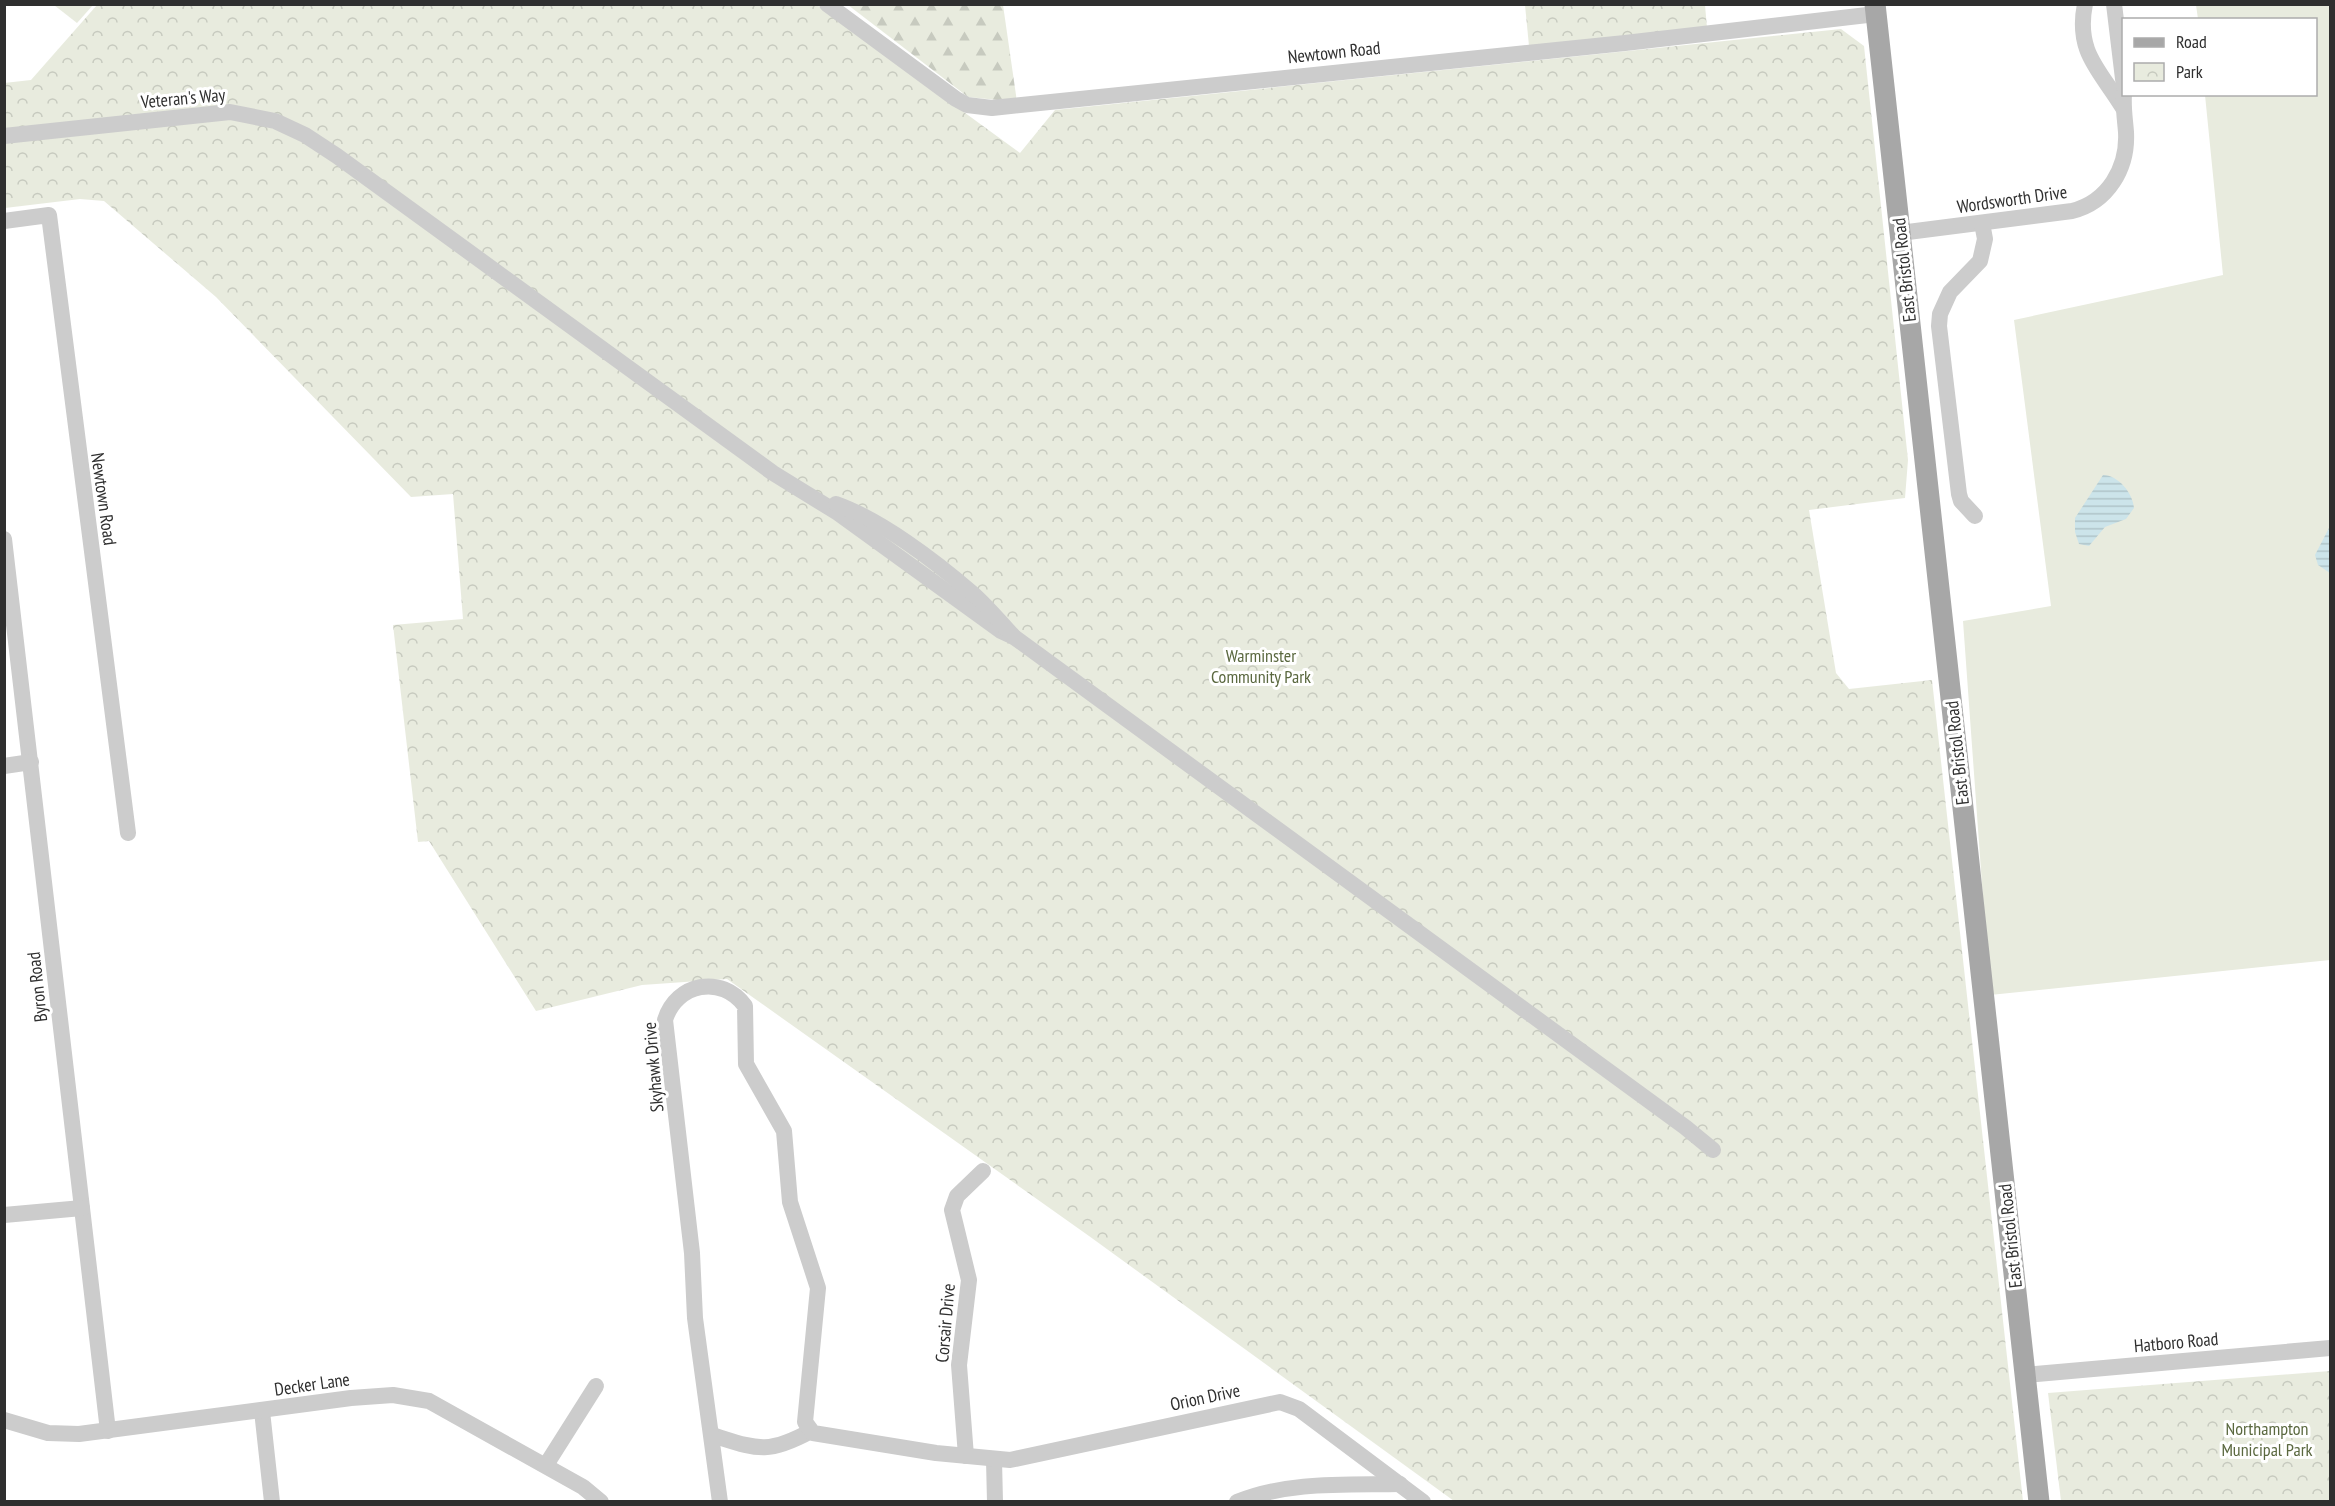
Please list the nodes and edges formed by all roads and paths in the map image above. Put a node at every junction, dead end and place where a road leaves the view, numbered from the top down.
1 (827, 4) edge
2 (2085, 4) edge
3 (2115, 4) edge
4 (1876, 9) edge
5 (2122, 69) edge
6 (2123, 101) edge
7 (4, 136) edge
8 (4, 221) edge
9 (1982, 223) junction
10 (1900, 233) junction
11 (1975, 516) dead end
12 (4, 539) edge
13 (30, 762) junction
14 (4, 766) edge
15 (128, 833) dead end
16 (1713, 1150) dead end
17 (983, 1171) dead end
18 (82, 1208) junction
19 (4, 1215) edge
20 (2331, 1348) edge
21 (2025, 1375) junction
22 (596, 1386) dead end
23 (262, 1411) junction
24 (4, 1420) edge
25 (809, 1430) junction
26 (108, 1431) junction
27 (712, 1435) junction
28 (966, 1456) junction
29 (994, 1460) junction
30 (546, 1466) junction
31 (1400, 1484) junction
32 (272, 1502) edge
33 (601, 1502) edge
34 (720, 1502) edge
35 (994, 1502) edge
36 (1237, 1502) edge
37 (1423, 1502) edge
38 (2039, 1502) edge

1 - 4 street, Newtown Road
2 - 6 street, Wordsworth Drive
3 - 5 street
4 - 10 main road, East Bristol Road
6 - 9 street, Wordsworth Drive
7 - 16 street, Veteran's Way
8 - 15 street, Newtown Road
9 - 10 street, Wordsworth Drive
9 - 11 street, East Bristol Road
10 - 21 main road, East Bristol Road
12 - 13 street, Byron Road
13 - 14 street
13 - 18 street, Byron Road
17 - 28 street, Corsair Drive
18 - 19 street
18 - 26 street, Byron Road
20 - 21 street, Hatboro Road
21 - 38 main road, East Bristol Road
22 - 30 street
23 - 26 street, Decker Lane
23 - 30 street, Decker Lane
23 - 32 street
24 - 26 street, Decker Lane
25 - 27 street
25 - 27 street, Skyhawk Drive
25 - 28 street
27 - 34 street, Skyhawk Drive
28 - 29 street, Orion Drive
29 - 31 street, Orion Drive
29 - 35 street
30 - 33 street, Decker Lane
31 - 36 street
31 - 37 street, Orion Drive

